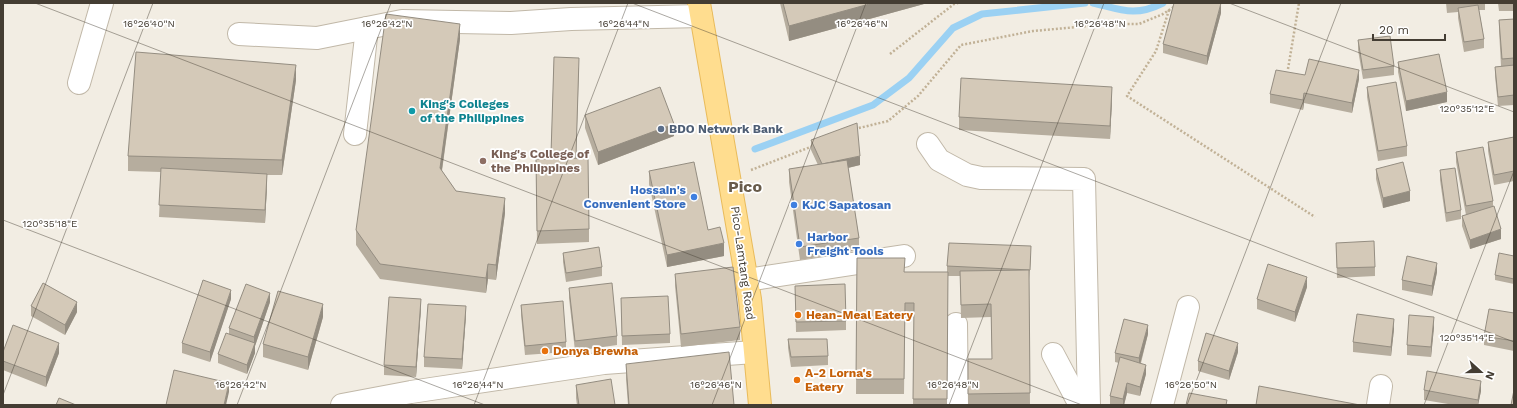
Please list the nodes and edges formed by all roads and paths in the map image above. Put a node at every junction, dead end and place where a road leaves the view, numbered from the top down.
1 (102, 3) edge
2 (958, 3) edge
3 (1180, 3) edge
4 (1299, 3) edge
5 (700, 10) edge
6 (1170, 10) junction
7 (367, 28) junction
8 (239, 34) dead end
9 (890, 54) dead end
10 (1288, 69) dead end
11 (79, 83) dead end
12 (849, 132) edge
13 (355, 134) dead end
14 (819, 144) edge
15 (928, 144) dead end
16 (730, 176) junction
17 (1316, 217) dead end
18 (904, 256) edge
19 (747, 280) junction
20 (1188, 307) dead end
21 (956, 324) dead end
22 (754, 352) junction
23 (1053, 354) dead end
24 (342, 405) edge
25 (760, 405) edge
26 (957, 405) edge
27 (1080, 405) edge
28 (1089, 405) edge
29 (1162, 405) edge

1 - 11 street
2 - 9 path
3 - 6 path
4 - 10 path
5 - 7 street
5 - 16 main road, Pico-Lamtang Road
6 - 12 path
6 - 17 path
7 - 8 street
7 - 13 street
14 - 16 path
15 - 28 street
16 - 19 main road, Pico-Lamtang Road
18 - 19 street
19 - 22 main road, Pico-Lamtang Road
20 - 29 street
21 - 26 street
22 - 24 street
22 - 25 main road, Pico-Lamtang Road
23 - 27 street

